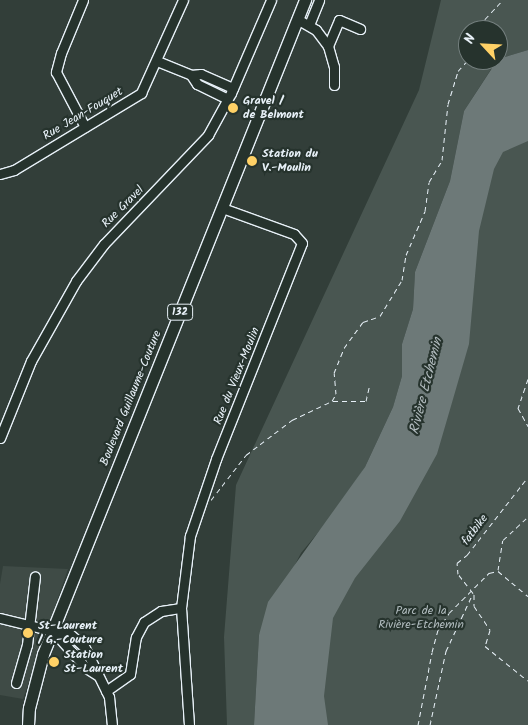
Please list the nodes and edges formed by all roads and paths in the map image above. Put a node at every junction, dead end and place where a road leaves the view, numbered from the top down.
1 (83, 0) edge
2 (183, 0) edge
3 (271, 0) edge
4 (305, 0) edge
5 (319, 0) edge
6 (503, 0) edge
7 (297, 20) junction
8 (485, 20) edge
9 (309, 25) junction
10 (360, 29) dead end
11 (328, 46) junction
12 (157, 61) junction
13 (459, 70) edge
14 (191, 75) junction
15 (334, 85) dead end
16 (234, 88) junction
17 (228, 99) junction
18 (85, 127) junction
19 (0, 174) edge
20 (222, 208) junction
21 (528, 379) edge
22 (370, 384) dead end
23 (332, 401) junction
24 (528, 426) edge
25 (0, 438) edge
26 (528, 477) edge
27 (210, 501) dead end
28 (528, 517) edge
29 (498, 571) junction
30 (35, 576) dead end
31 (471, 591) junction
32 (473, 593) junction
33 (528, 596) edge
34 (181, 608) junction
35 (0, 618) edge
36 (29, 623) junction
37 (53, 631) junction
38 (528, 681) edge
39 (16, 682) dead end
40 (106, 691) junction
41 (28, 725) edge
42 (112, 725) edge
43 (189, 725) edge
44 (418, 725) edge
45 (430, 725) edge

1 - 18 street
2 - 12 street, Rue Jean-Fouquet
3 - 16 street, Rue Gravel
4 - 7 main road, Boulevard Guillaume-Couture / 132
5 - 9 street
6 - 8 path
7 - 9 street
7 - 20 main road, Boulevard Guillaume-Couture / 132
9 - 11 street
10 - 11 street
11 - 15 street
12 - 14 street
12 - 18 street, Rue Jean-Fouquet
13 - 23 path
14 - 16 street
14 - 17 street
16 - 17 street, Rue Gravel
17 - 25 street, Rue Gravel
18 - 19 street, Rue Jean-Fouquet
20 - 34 street, Rue du Vieux-Moulin
20 - 37 main road, Boulevard Guillaume-Couture / 132
21 - 24 path
22 - 23 path
23 - 27 path
26 - 31 path, fatbike
28 - 29 path
29 - 31 path
29 - 33 path
30 - 36 street
31 - 32 path, fatbike
31 - 44 path
32 - 38 path, fatbike
32 - 45 path
34 - 40 street
34 - 43 street, Rue du Vieux-Moulin
35 - 36 street
36 - 37 street
36 - 39 street
37 - 40 street
37 - 41 main road, Boulevard Guillaume-Couture / 132
40 - 42 street

